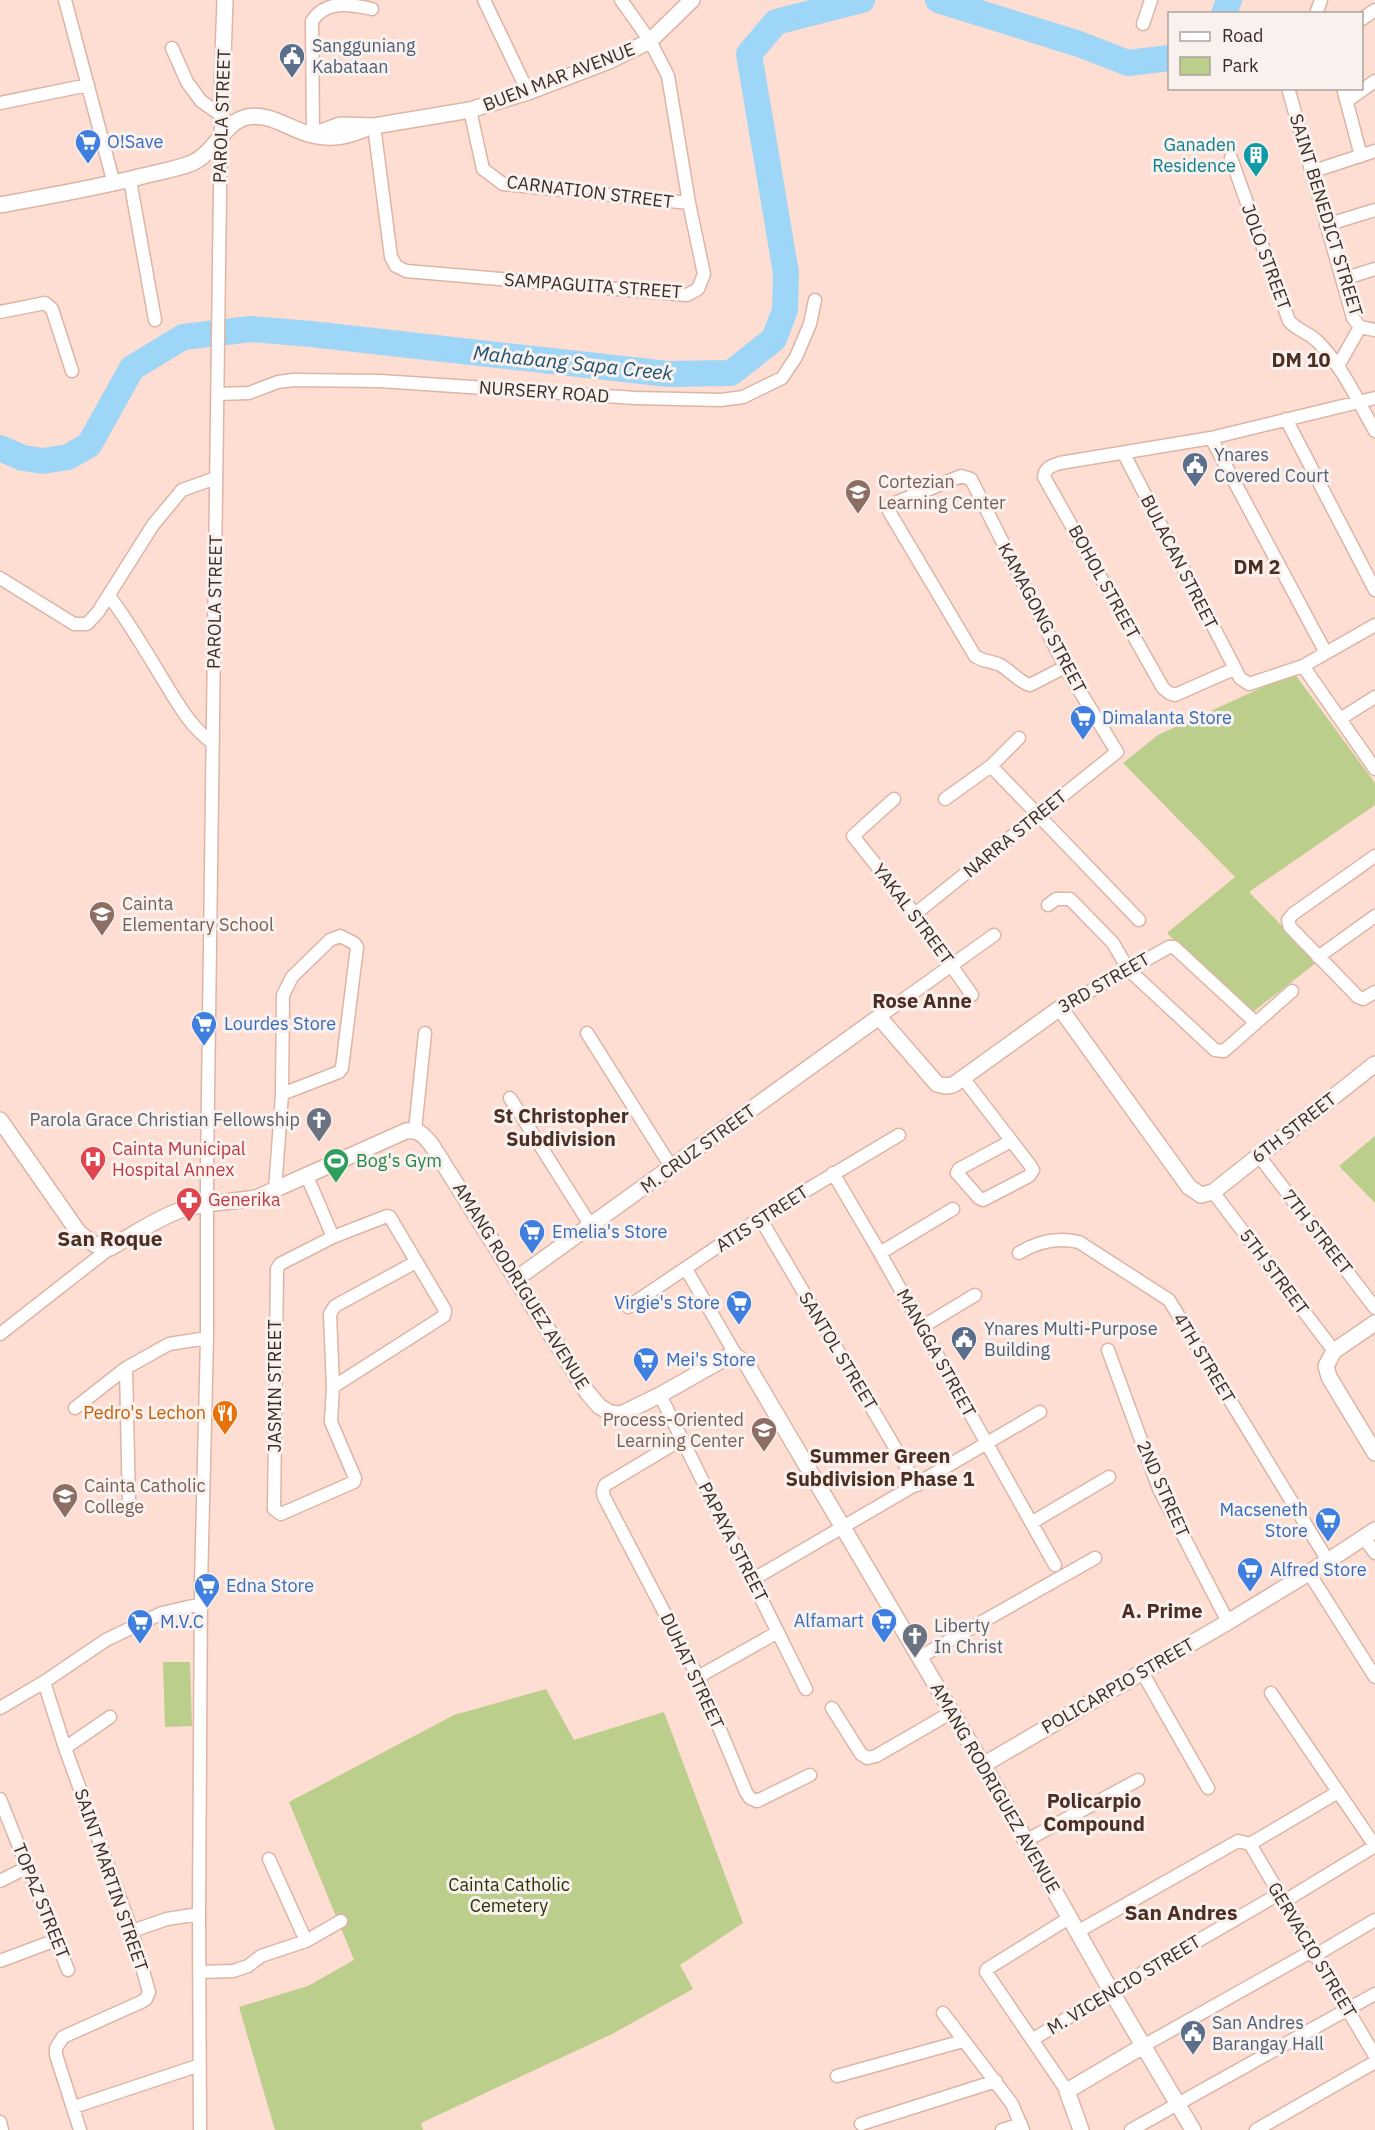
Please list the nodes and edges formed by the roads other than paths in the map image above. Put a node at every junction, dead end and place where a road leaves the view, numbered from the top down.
1 (64, 0) edge
2 (225, 0) edge
3 (484, 0) edge
4 (621, 0) edge
5 (692, 0) edge
6 (1151, 0) edge
7 (372, 9) dead end
8 (1143, 24) dead end
9 (650, 41) junction
10 (172, 48) dead end
11 (88, 86) junction
12 (1289, 90) edge
13 (528, 92) junction
14 (1345, 94) edge
15 (0, 103) edge
16 (470, 110) junction
17 (221, 116) junction
18 (374, 126) junction
19 (313, 135) junction
20 (220, 137) junction
21 (1375, 151) edge
22 (1361, 156) junction
23 (1231, 158) dead end
24 (1311, 172) junction
25 (130, 180) junction
26 (114, 184) junction
27 (689, 203) junction
28 (0, 205) edge
29 (1375, 210) edge
30 (1326, 225) junction
31 (1375, 270) edge
32 (1343, 279) junction
33 (815, 300) dead end
34 (0, 312) edge
35 (155, 320) dead end
36 (1360, 327) junction
37 (1375, 330) edge
38 (1338, 366) junction
39 (72, 371) dead end
40 (218, 394) junction
41 (1375, 398) edge
42 (1359, 402) junction
43 (1286, 419) junction
44 (1375, 431) edge
45 (1211, 438) junction
46 (1124, 454) junction
47 (216, 478) junction
48 (0, 578) edge
49 (1375, 590) edge
50 (109, 596) junction
51 (1375, 625) edge
52 (1326, 653) junction
53 (1303, 666) junction
54 (1065, 667) junction
55 (1234, 669) junction
56 (1375, 697) edge
57 (1340, 719) junction
58 (1019, 738) dead end
59 (213, 743) junction
60 (1115, 755) joint
61 (992, 766) junction
62 (1375, 769) edge
63 (894, 799) dead end
64 (945, 799) dead end
65 (1039, 815) junction
66 (1375, 856) edge
67 (1048, 905) dead end
68 (915, 914) junction
69 (1375, 916) edge
70 (1138, 920) dead end
71 (994, 935) dead end
72 (1318, 957) junction
73 (953, 965) junction
74 (1128, 969) junction
75 (1292, 991) dead end
76 (1375, 992) edge
77 (972, 995) dead end
78 (1060, 1008) junction
79 (879, 1017) junction
80 (1256, 1023) junction
81 (425, 1033) dead end
82 (587, 1033) dead end
83 (1375, 1064) edge
84 (963, 1078) junction
85 (282, 1094) junction
86 (510, 1098) dead end
87 (0, 1120) edge
88 (415, 1130) junction
89 (899, 1135) dead end
90 (1011, 1141) junction
91 (1259, 1156) junction
92 (672, 1168) junction
93 (833, 1173) junction
94 (306, 1174) junction
95 (275, 1190) junction
96 (1213, 1192) junction
97 (207, 1203) junction
98 (953, 1209) dead end
99 (760, 1218) junction
100 (591, 1226) junction
101 (333, 1237) junction
102 (110, 1248) junction
103 (880, 1253) junction
104 (1019, 1253) dead end
105 (416, 1262) junction
106 (686, 1269) junction
107 (516, 1279) junction
108 (975, 1295) dead end
109 (628, 1307) dead end
110 (1375, 1308) edge
111 (1375, 1323) edge
112 (922, 1327) junction
113 (0, 1334) edge
114 (207, 1338) junction
115 (1108, 1350) dead end
116 (1334, 1352) junction
117 (737, 1357) junction
118 (126, 1368) junction
119 (333, 1387) junction
120 (660, 1395) junction
121 (75, 1408) dead end
122 (1040, 1412) dead end
123 (682, 1439) junction
124 (987, 1443) junction
125 (1375, 1453) edge
126 (1109, 1477) dead end
127 (917, 1485) junction
128 (129, 1506) dead end
129 (1031, 1523) junction
130 (842, 1528) junction
131 (1370, 1534) edge
132 (1375, 1553) edge
133 (1095, 1558) dead end
134 (1328, 1562) junction
135 (1055, 1565) dead end
136 (1309, 1573) junction
137 (752, 1580) junction
138 (201, 1604) junction
139 (1228, 1622) junction
140 (778, 1632) junction
141 (920, 1657) junction
142 (1142, 1672) junction
143 (698, 1677) junction
144 (1375, 1677) edge
145 (44, 1682) junction
146 (806, 1689) dead end
147 (1271, 1693) dead end
148 (0, 1708) edge
149 (832, 1708) dead end
150 (952, 1712) junction
151 (110, 1718) dead end
152 (65, 1748) junction
153 (983, 1765) junction
154 (810, 1775) dead end
155 (1138, 1780) dead end
156 (1208, 1788) dead end
157 (1338, 1792) junction
158 (0, 1799) edge
159 (1027, 1840) junction
160 (1250, 1844) junction
161 (1375, 1846) edge
162 (269, 1859) dead end
163 (28, 1867) junction
164 (0, 1881) edge
165 (1281, 1898) junction
166 (198, 1914) junction
167 (1069, 1918) junction
168 (1375, 1920) edge
169 (341, 1921) dead end
170 (132, 1931) junction
171 (1077, 1932) junction
172 (56, 1940) junction
173 (306, 1941) junction
174 (1313, 1953) junction
175 (0, 1961) edge
176 (68, 1970) dead end
177 (199, 1972) junction
178 (1111, 1991) junction
179 (1375, 1994) edge
180 (1348, 2010) junction
181 (943, 2013) dead end
182 (1032, 2040) junction
183 (963, 2041) junction
184 (1143, 2046) junction
185 (1375, 2056) edge
186 (1375, 2062) edge
187 (200, 2065) junction
188 (837, 2076) dead end
189 (996, 2082) junction
190 (1067, 2091) junction
191 (1177, 2104) junction
192 (74, 2107) junction
193 (0, 2122) edge
194 (861, 2124) dead end
195 (1022, 2127) edge
196 (2, 2130) edge
197 (80, 2130) edge
198 (200, 2130) edge
199 (1002, 2130) edge
200 (1081, 2130) edge
201 (1131, 2130) edge
202 (1194, 2130) edge
203 (1256, 2130) edge

1 - 11 street
2 - 17 street, PAROLA STREET
3 - 13 street
4 - 9 street, SAMPAGUITA STREET
5 - 9 street, BUEN MAR AVENUE
6 - 8 street
7 - 19 street
9 - 13 street, BUEN MAR AVENUE
9 - 27 street, SAMPAGUITA STREET
10 - 17 street
11 - 15 street
11 - 26 street
12 - 24 street, SAINT BENEDICT STREET
13 - 16 street, BUEN MAR AVENUE
14 - 22 street
16 - 18 street, BUEN MAR AVENUE
16 - 27 street, CARNATION STREET
17 - 20 street, PAROLA STREET
18 - 19 street, BUEN MAR AVENUE
18 - 27 street, SAMPAGUITA STREET
19 - 20 street, BUEN MAR AVENUE
20 - 25 street, BUEN MAR AVENUE
20 - 40 street, PAROLA STREET
21 - 22 street
22 - 24 street
23 - 38 street, JOLO STREET
24 - 30 street, SAINT BENEDICT STREET
25 - 26 street, BUEN MAR AVENUE
25 - 35 street
26 - 28 street, BUEN MAR AVENUE
29 - 30 street
30 - 32 street, SAINT BENEDICT STREET
31 - 32 street
32 - 36 street, SAINT BENEDICT STREET
33 - 40 street, NURSERY ROAD
34 - 39 street
36 - 37 street, SAINT BENEDICT STREET
36 - 38 street
38 - 42 street, JOLO STREET
40 - 47 street, PAROLA STREET
41 - 42 street
42 - 43 street
42 - 44 street, JOLO STREET
43 - 45 street
43 - 49 street
45 - 46 street
45 - 52 street
46 - 55 street, BULACAN STREET
46 - 55 street, BOHOL STREET
47 - 50 street
47 - 59 street, PAROLA STREET
48 - 50 street
50 - 59 street
51 - 52 street
52 - 53 street
53 - 55 street
53 - 57 street
54 - 54 street, KAMAGONG STREET
54 - 60 street, KAMAGONG STREET
56 - 57 street
57 - 62 street
58 - 61 street
59 - 97 street, PAROLA STREET
60 - 65 street, NARRA STREET
61 - 64 street
61 - 65 street
63 - 68 street, YAKAL STREET
65 - 68 street, NARRA STREET
65 - 70 street
66 - 72 street
67 - 74 street
68 - 73 street, YAKAL STREET
69 - 72 street
71 - 73 street
72 - 76 street
73 - 77 street, YAKAL STREET
73 - 79 street
74 - 78 street, 3RD STREET
74 - 80 street, 3RD STREET
74 - 80 street
75 - 80 street
78 - 84 street, 3RD STREET
78 - 96 street
79 - 84 street, 3RD STREET
79 - 92 street, M. CRUZ STREET
81 - 88 street
82 - 92 street
83 - 91 street, 6TH STREET
84 - 90 street
85 - 85 street
85 - 95 street
86 - 100 street
87 - 102 street
88 - 94 street
88 - 107 street, AMANG RODRIGUEZ AVENUE
89 - 93 street, ATIS STREET
90 - 90 street
91 - 96 street, 6TH STREET
91 - 110 street, 7TH STREET
92 - 100 street, M. CRUZ STREET
93 - 99 street, ATIS STREET
93 - 103 street, MANGGA STREET
94 - 95 street
94 - 101 street
95 - 97 street
96 - 116 street, 5TH STREET
97 - 102 street
97 - 114 street, PAROLA STREET
98 - 103 street
99 - 106 street, ATIS STREET
99 - 127 street, SANTOL STREET
100 - 107 street, M. CRUZ STREET
101 - 105 street
101 - 119 street, JASMIN STREET
102 - 113 street
103 - 112 street, MANGGA STREET
104 - 134 street, 4TH STREET
105 - 119 street
105 - 119 street
106 - 109 street, ATIS STREET
106 - 117 street, AMANG RODRIGUEZ AVENUE
107 - 120 street, AMANG RODRIGUEZ AVENUE
108 - 112 street
111 - 116 street
112 - 124 street, MANGGA STREET
114 - 118 street
114 - 138 street, PAROLA STREET
115 - 139 street, 2ND STREET
116 - 125 street
117 - 120 street, AMANG RODRIGUEZ AVENUE
117 - 130 street, AMANG RODRIGUEZ AVENUE
118 - 121 street
118 - 128 street
120 - 123 street, PAPAYA STREET
122 - 124 street
123 - 137 street, PAPAYA STREET
123 - 143 street, DUHAT STREET
124 - 127 street
124 - 129 street, MANGGA STREET
126 - 129 street
127 - 130 street
129 - 135 street, MANGGA STREET
130 - 137 street
130 - 141 street, AMANG RODRIGUEZ AVENUE
131 - 132 street
131 - 134 street, POLICARPIO STREET
133 - 141 street
134 - 136 street, POLICARPIO STREET
136 - 139 street, POLICARPIO STREET
136 - 144 street
137 - 140 street, PAPAYA STREET
138 - 145 street
138 - 166 street, PAROLA STREET
139 - 142 street, POLICARPIO STREET
140 - 143 street
140 - 146 street, PAPAYA STREET
141 - 150 street, AMANG RODRIGUEZ AVENUE
142 - 153 street, POLICARPIO STREET
142 - 156 street
143 - 154 street, DUHAT STREET
145 - 148 street
145 - 152 street, SAINT MARTIN STREET
147 - 157 street
149 - 150 street
150 - 153 street, AMANG RODRIGUEZ AVENUE
151 - 152 street
152 - 170 street, SAINT MARTIN STREET
153 - 159 street, AMANG RODRIGUEZ AVENUE
155 - 159 street
157 - 160 street
157 - 161 street
158 - 163 street, TOPAZ STREET
159 - 167 street, AMANG RODRIGUEZ AVENUE
160 - 165 street, GERVACIO STREET
160 - 171 street
161 - 165 street, M. VICENCIO STREET
162 - 173 street
163 - 164 street
163 - 172 street, TOPAZ STREET
165 - 174 street, GERVACIO STREET
165 - 178 street, M. VICENCIO STREET
166 - 170 street
166 - 177 street, PAROLA STREET
167 - 171 street, AMANG RODRIGUEZ AVENUE
167 - 182 street
168 - 174 street
169 - 173 street
170 - 192 street, SAINT MARTIN STREET
171 - 178 street, AMANG RODRIGUEZ AVENUE
172 - 175 street
172 - 176 street, TOPAZ STREET
173 - 177 street
174 - 180 street, GERVACIO STREET
174 - 184 street
177 - 187 street, PAROLA STREET
178 - 182 street, M. VICENCIO STREET
178 - 184 street, AMANG RODRIGUEZ AVENUE
179 - 180 street
180 - 185 street, GERVACIO STREET
180 - 191 street
181 - 183 street
182 - 190 street
183 - 188 street
183 - 189 street
184 - 190 street
184 - 191 street, AMANG RODRIGUEZ AVENUE
186 - 203 street
187 - 192 street
187 - 198 street, PAROLA STREET
189 - 194 street
189 - 195 street
190 - 200 street
191 - 201 street
191 - 202 street, AMANG RODRIGUEZ AVENUE
192 - 197 street, SAINT MARTIN STREET
193 - 196 street
195 - 199 street

